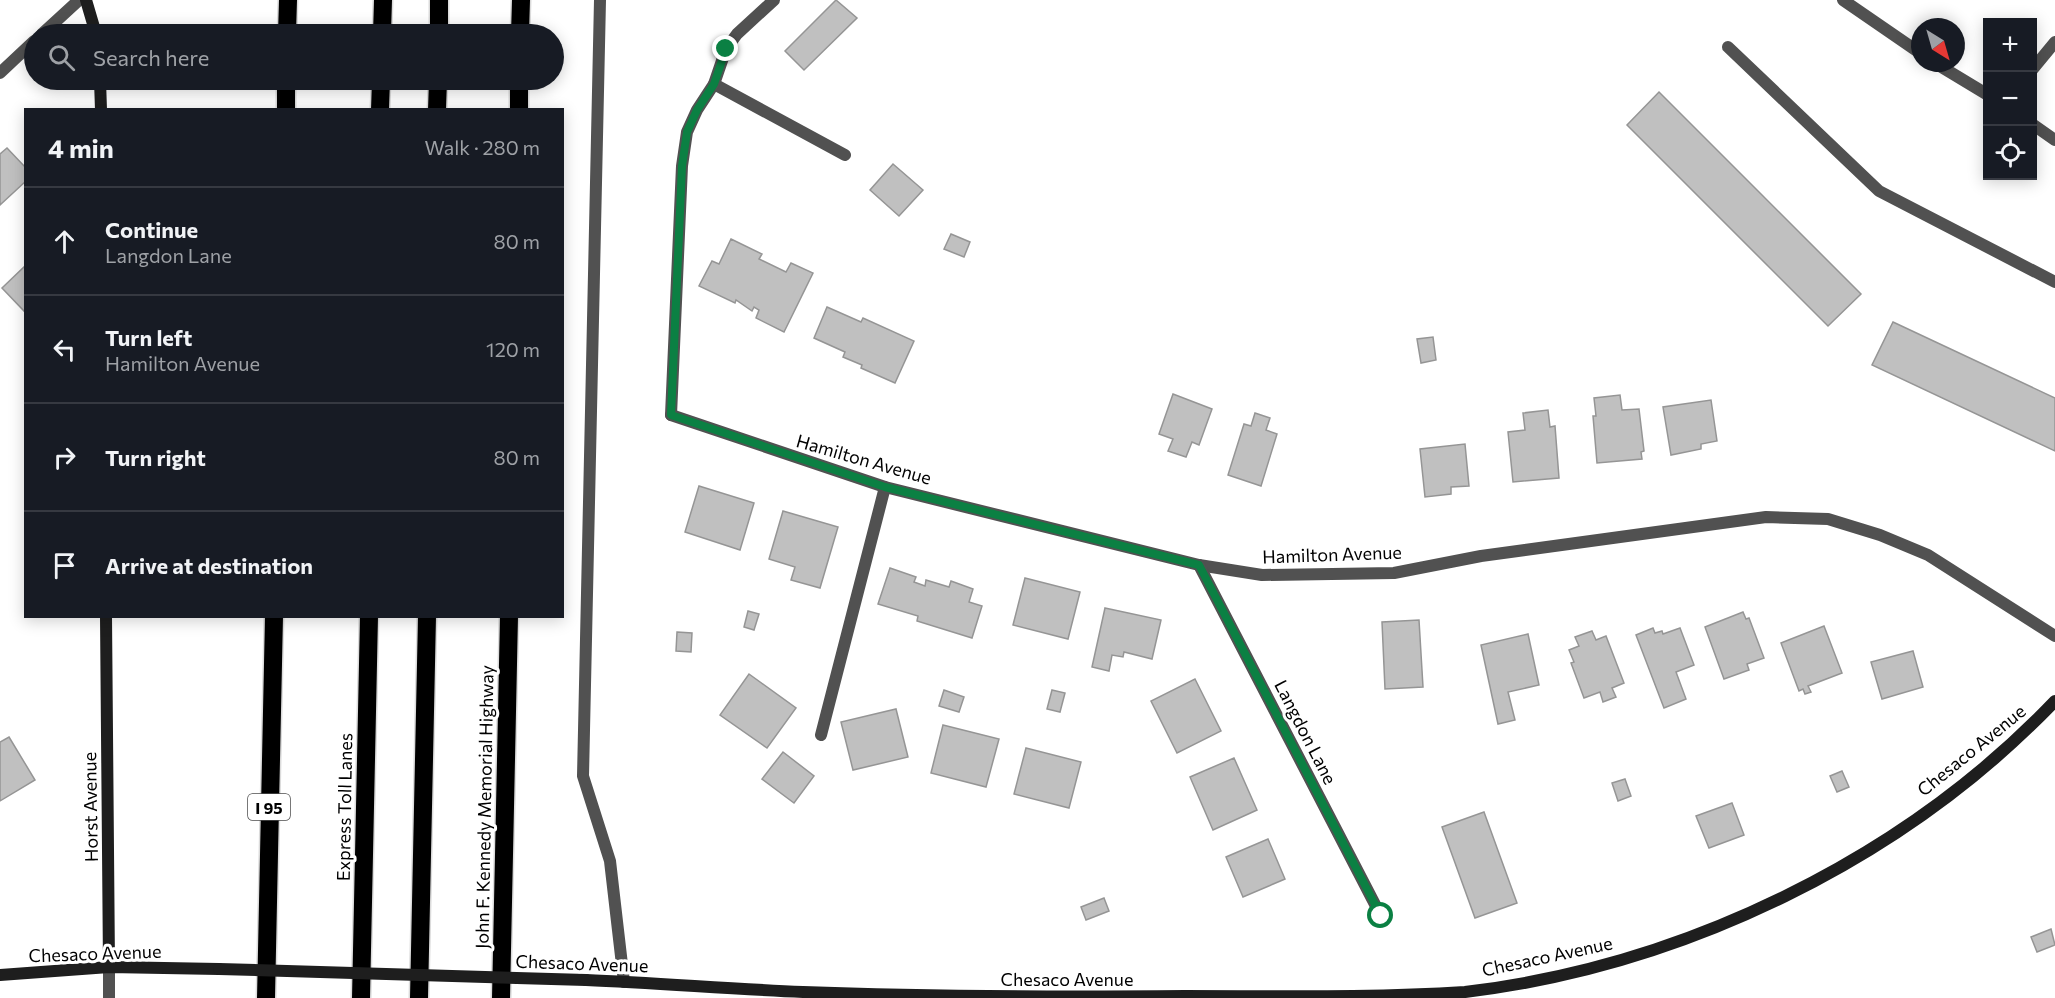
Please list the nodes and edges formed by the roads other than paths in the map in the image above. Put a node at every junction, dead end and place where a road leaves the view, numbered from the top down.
1 (79, 0) edge
2 (86, 0) edge
3 (288, 0) edge
4 (382, 0) edge
5 (440, 0) edge
6 (521, 0) edge
7 (600, 0) edge
8 (774, 0) edge
9 (1843, 0) edge
10 (53, 24) edge
11 (93, 24) edge
12 (287, 24) edge
13 (382, 24) edge
14 (439, 24) edge
15 (520, 24) edge
16 (2055, 42) edge
17 (1728, 47) dead end
18 (1911, 47) edge
19 (24, 50) edge
20 (2037, 64) edge
21 (1950, 72) edge
22 (0, 73) edge
23 (714, 84) junction
24 (100, 90) edge
25 (286, 90) edge
26 (381, 90) edge
27 (438, 90) edge
28 (519, 90) edge
29 (1983, 92) edge
30 (101, 108) edge
31 (286, 108) edge
32 (380, 108) edge
33 (437, 108) edge
34 (519, 108) edge
35 (2035, 126) edge
36 (2055, 140) edge
37 (845, 155) dead end
38 (2055, 282) edge
39 (885, 487) junction
40 (1199, 565) junction
41 (106, 618) edge
42 (274, 618) edge
43 (369, 618) edge
44 (427, 618) edge
45 (509, 618) edge
46 (2055, 636) edge
47 (2055, 701) edge
48 (821, 735) dead end
49 (1381, 916) dead end
50 (109, 967) junction
51 (0, 975) edge
52 (624, 982) junction
53 (1471, 994) edge
54 (802, 995) edge
55 (109, 998) edge
56 (266, 998) edge
57 (361, 998) edge
58 (419, 998) edge
59 (501, 998) edge

1 - 10 street
2 - 11 street
3 - 12 highway
4 - 13 highway
5 - 14 highway
6 - 15 highway
7 - 52 street
8 - 23 street
9 - 18 street
16 - 20 street
17 - 38 street
19 - 22 street
21 - 29 street
23 - 37 street
23 - 39 street, Hamilton Avenue
24 - 30 street
25 - 31 highway
26 - 32 highway
27 - 33 highway
28 - 34 highway
35 - 36 street
39 - 40 street, Hamilton Avenue
39 - 48 street
40 - 46 street, Hamilton Avenue
40 - 49 street, Langdon Lane
41 - 50 street, Horst Avenue
42 - 56 highway, I 95
43 - 57 highway, Express Toll Lanes
44 - 58 highway
45 - 59 highway, John F. Kennedy Memorial Highway
47 - 53 street, Chesaco Avenue
50 - 51 street, Chesaco Avenue
50 - 52 street, Chesaco Avenue, bridge
50 - 55 street, Horst Avenue
52 - 54 street, Chesaco Avenue
53 - 54 street, Chesaco Avenue

